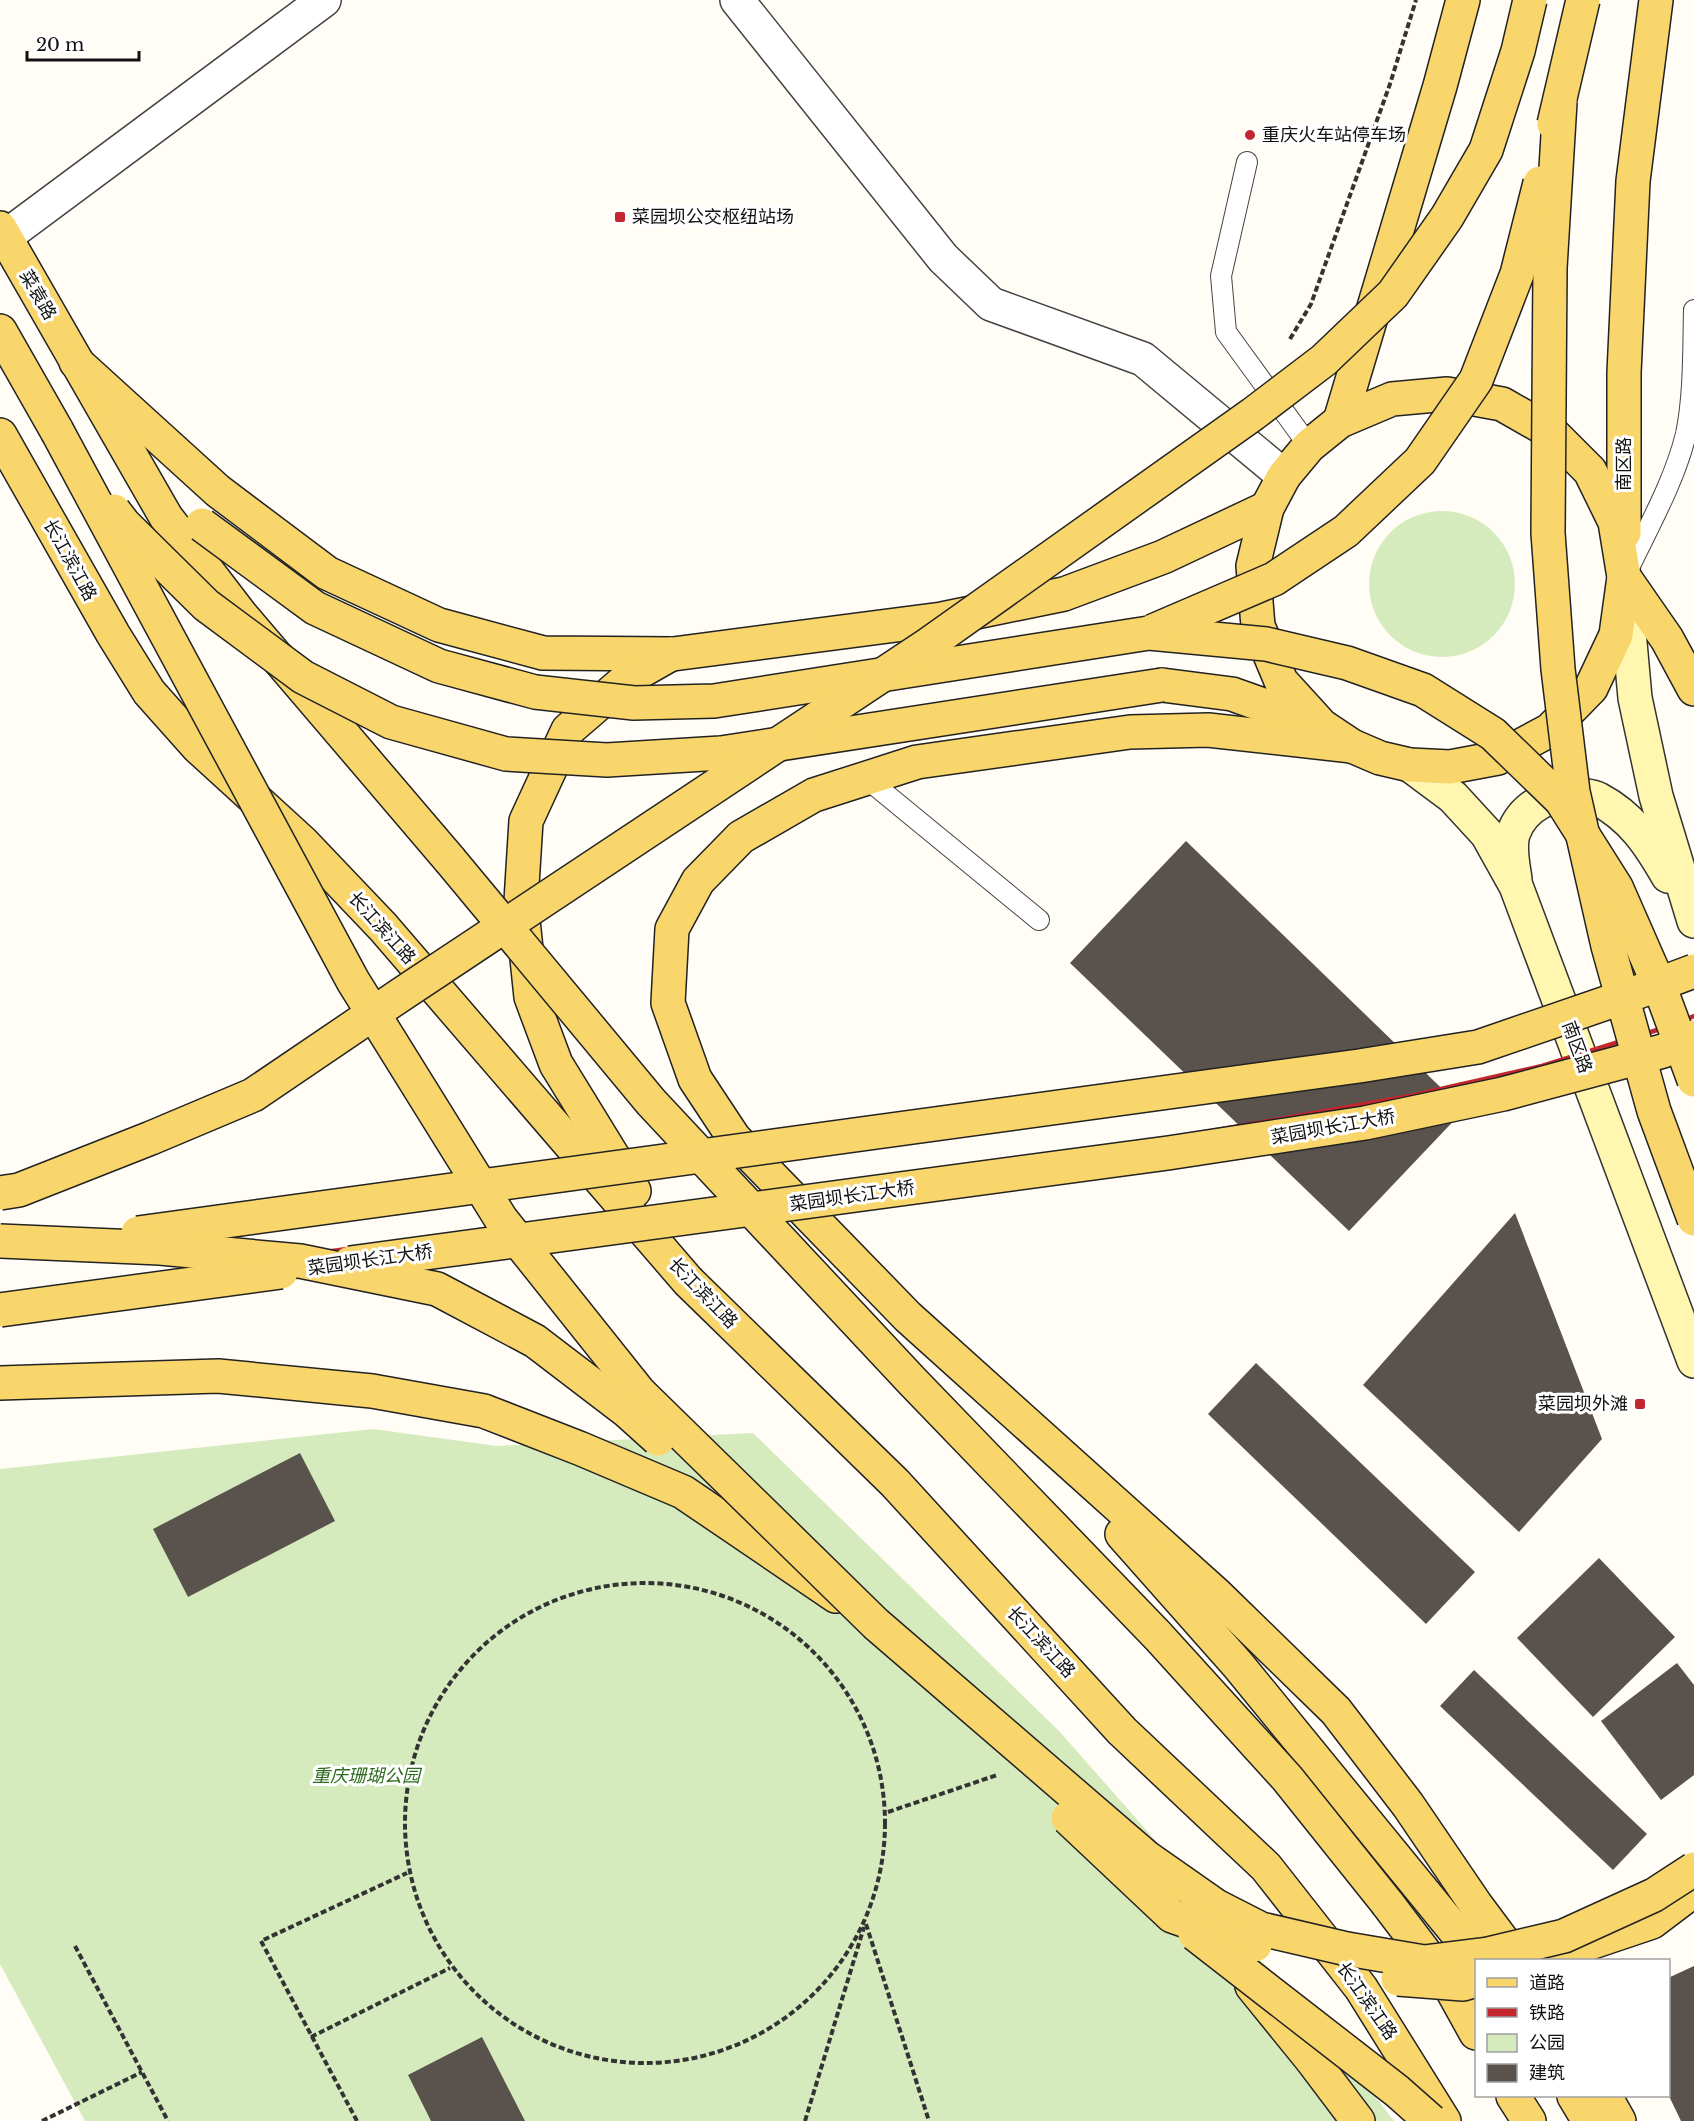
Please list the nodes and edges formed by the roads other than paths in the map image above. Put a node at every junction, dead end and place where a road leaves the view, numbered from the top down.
1 (324, 0) edge
2 (736, 0) edge
3 (1464, 0) edge
4 (1530, 0) edge
5 (1583, 0) edge
6 (1656, 0) edge
7 (1560, 102) junction
8 (1247, 162) dead end
9 (2, 232) edge
10 (1694, 310) edge
11 (0, 331) edge
12 (76, 362) junction
13 (1340, 421) junction
14 (57, 431) junction
15 (0, 435) edge
16 (1309, 446) junction
17 (1284, 476) junction
18 (1267, 508) junction
19 (1624, 577) junction
20 (1149, 633) junction
21 (673, 654) junction
22 (1694, 688) edge
23 (1322, 726) junction
24 (1352, 746) junction
25 (1410, 765) junction
26 (866, 778) junction
27 (1516, 886) junction
28 (1693, 919) edge
29 (1039, 920) dead end
30 (1694, 971) edge
31 (1694, 1037) edge
32 (1694, 1080) edge
33 (0, 1193) edge
34 (1694, 1219) edge
35 (0, 1241) edge
36 (0, 1251) edge
37 (688, 1281) junction
38 (0, 1310) edge
39 (1694, 1361) edge
40 (0, 1383) edge
41 (1009, 1407) junction
42 (876, 1624) junction
43 (1146, 1857) junction
44 (1694, 1869) edge
45 (1694, 1890) edge
46 (1172, 1916) junction
47 (1478, 1959) edge
48 (1516, 1959) edge
49 (1542, 1959) edge
50 (1475, 1980) edge
51 (1475, 2030) edge
52 (1312, 2060) junction
53 (1515, 2097) edge
54 (1575, 2097) edge
55 (1606, 2097) edge
56 (1344, 2121) edge
57 (1358, 2121) edge
58 (1431, 2121) edge
59 (1444, 2121) edge
60 (1529, 2121) edge
61 (1588, 2121) edge
62 (1619, 2121) edge

1 - 9 street
2 - 17 street
3 - 13 main road
4 - 33 main road, bridge
5 - 7 main road, bridge
6 - 19 main road, 南区路
7 - 20 main road, bridge
7 - 34 main road, bridge
8 - 16 lane
9 - 12 main road, 菜袁路
10 - 19 lane
11 - 14 main road
12 - 20 main road, bridge
12 - 21 main road
12 - 51 main road, bridge
13 - 16 main road
13 - 19 main road
14 - 23 main road, bridge
14 - 42 main road, bridge
15 - 37 main road, 长江滨江路
16 - 17 main road
17 - 18 main road
18 - 21 main road
18 - 23 main road
19 - 22 main road
19 - 25 main road
19 - 28 main road, 南区路
20 - 32 main road, bridge
21 - 37 main road
23 - 24 main road
24 - 25 main road
24 - 26 main road
25 - 27 main road, 南区路
26 - 29 lane
26 - 41 main road
27 - 28 main road
27 - 39 main road, 南区路
30 - 36 main road, bridge
31 - 38 main road, 菜园坝长江大桥, bridge
35 - 46 main road, bridge
37 - 59 main road, 长江滨江路
40 - 42 main road, bridge
41 - 47 main road
41 - 48 main road
42 - 43 main road, bridge
43 - 44 main road, bridge
43 - 52 main road, bridge
45 - 49 main road
46 - 50 main road, bridge
46 - 58 main road, bridge
52 - 56 main road
52 - 57 main road
53 - 60 main road
54 - 61 main road
55 - 62 main road

